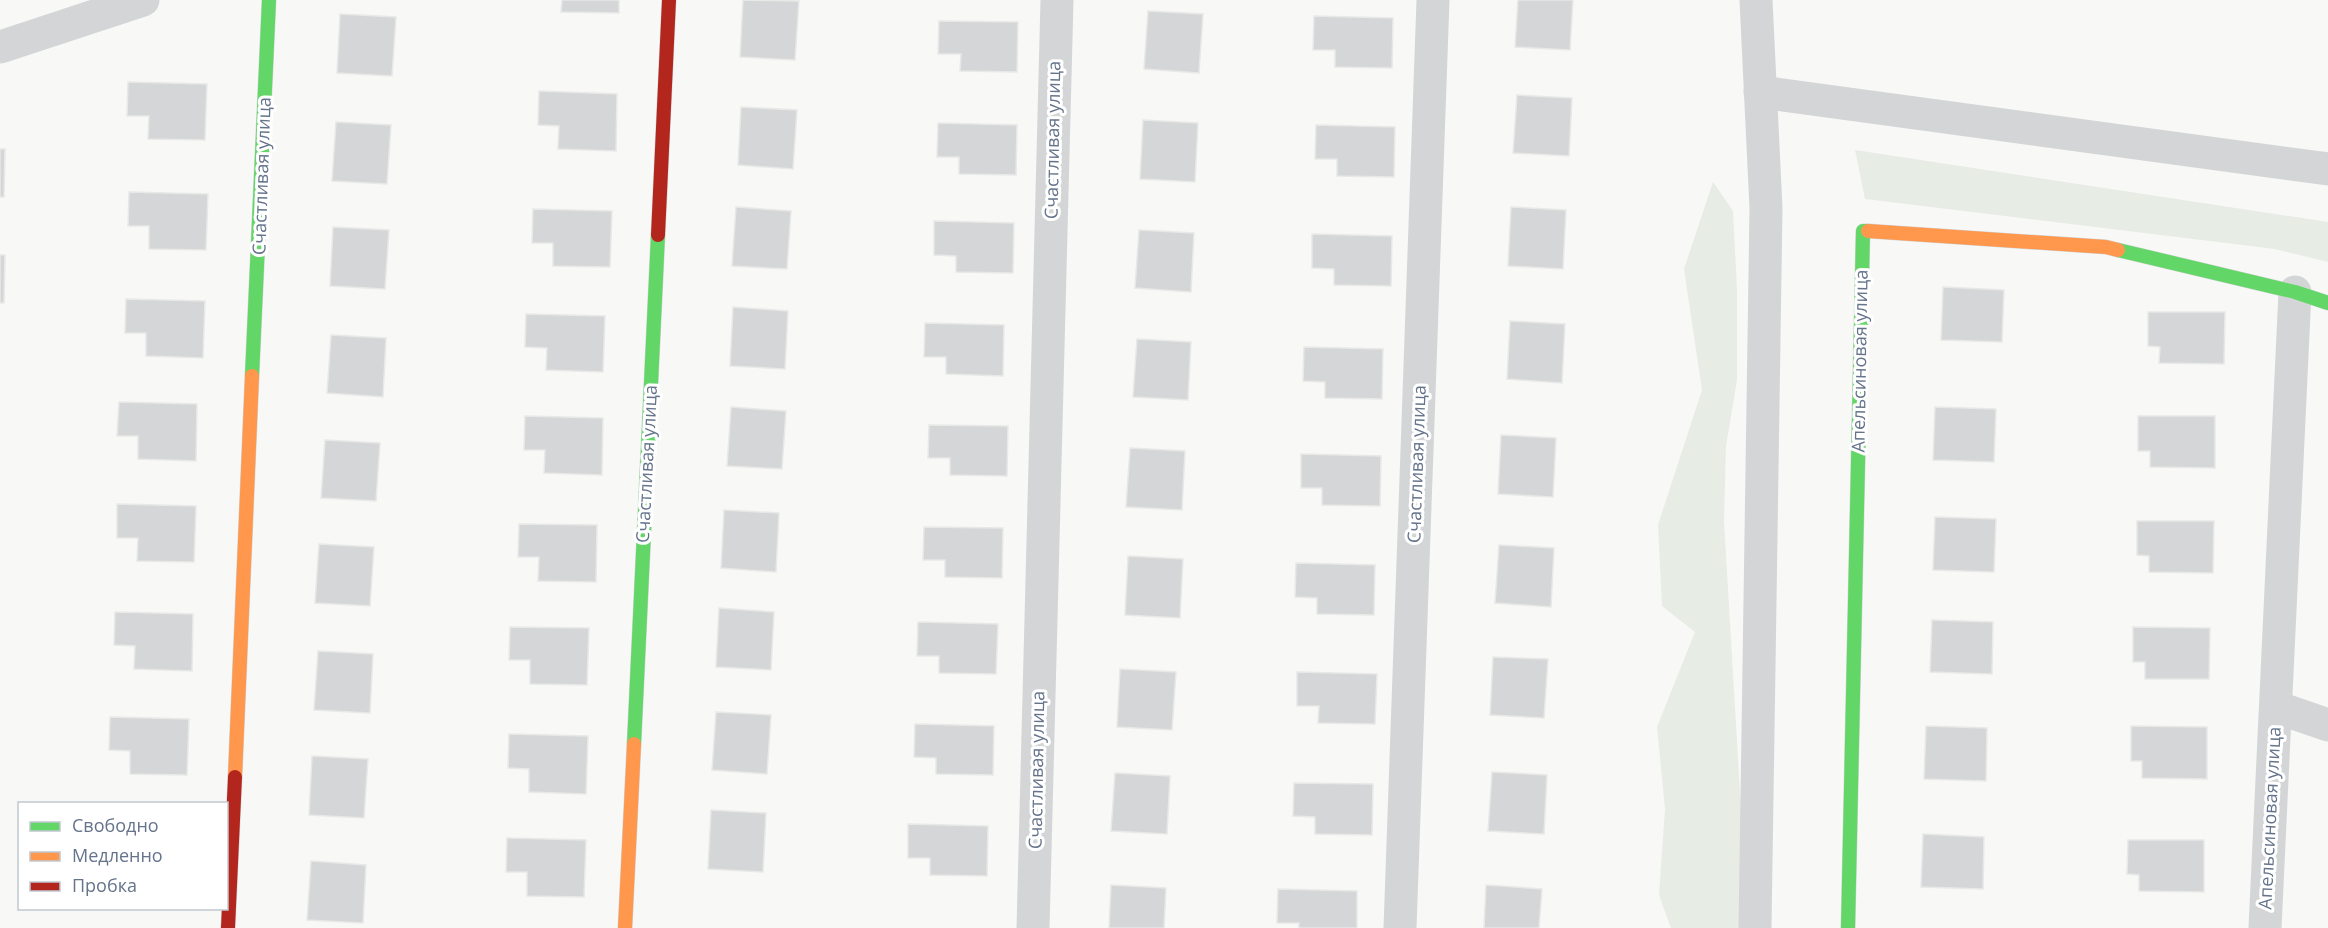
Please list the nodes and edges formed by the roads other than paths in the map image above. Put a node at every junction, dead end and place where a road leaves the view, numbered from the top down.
1 (143, 0) edge
2 (269, 0) edge
3 (669, 0) edge
4 (1057, 0) edge
5 (1433, 0) edge
6 (1756, 0) edge
7 (0, 47) edge
8 (1760, 92) junction
9 (2328, 169) edge
10 (2295, 292) junction
11 (2328, 303) edge
12 (2276, 707) junction
13 (2328, 724) edge
14 (228, 928) edge
15 (625, 928) edge
16 (1033, 928) edge
17 (1400, 928) edge
18 (1755, 928) edge
19 (1848, 928) edge
20 (2265, 928) edge

1 - 7 street
2 - 14 street, Счастливая улица
3 - 15 street, Счастливая улица
4 - 16 street, Счастливая улица
5 - 17 street, Счастливая улица
6 - 8 street
8 - 9 street
8 - 18 street
10 - 11 street, Апельсиновая улица
10 - 12 street, Апельсиновая улица
10 - 19 street, Апельсиновая улица
12 - 13 street, Апельсиновая улица
12 - 20 street, Апельсиновая улица

